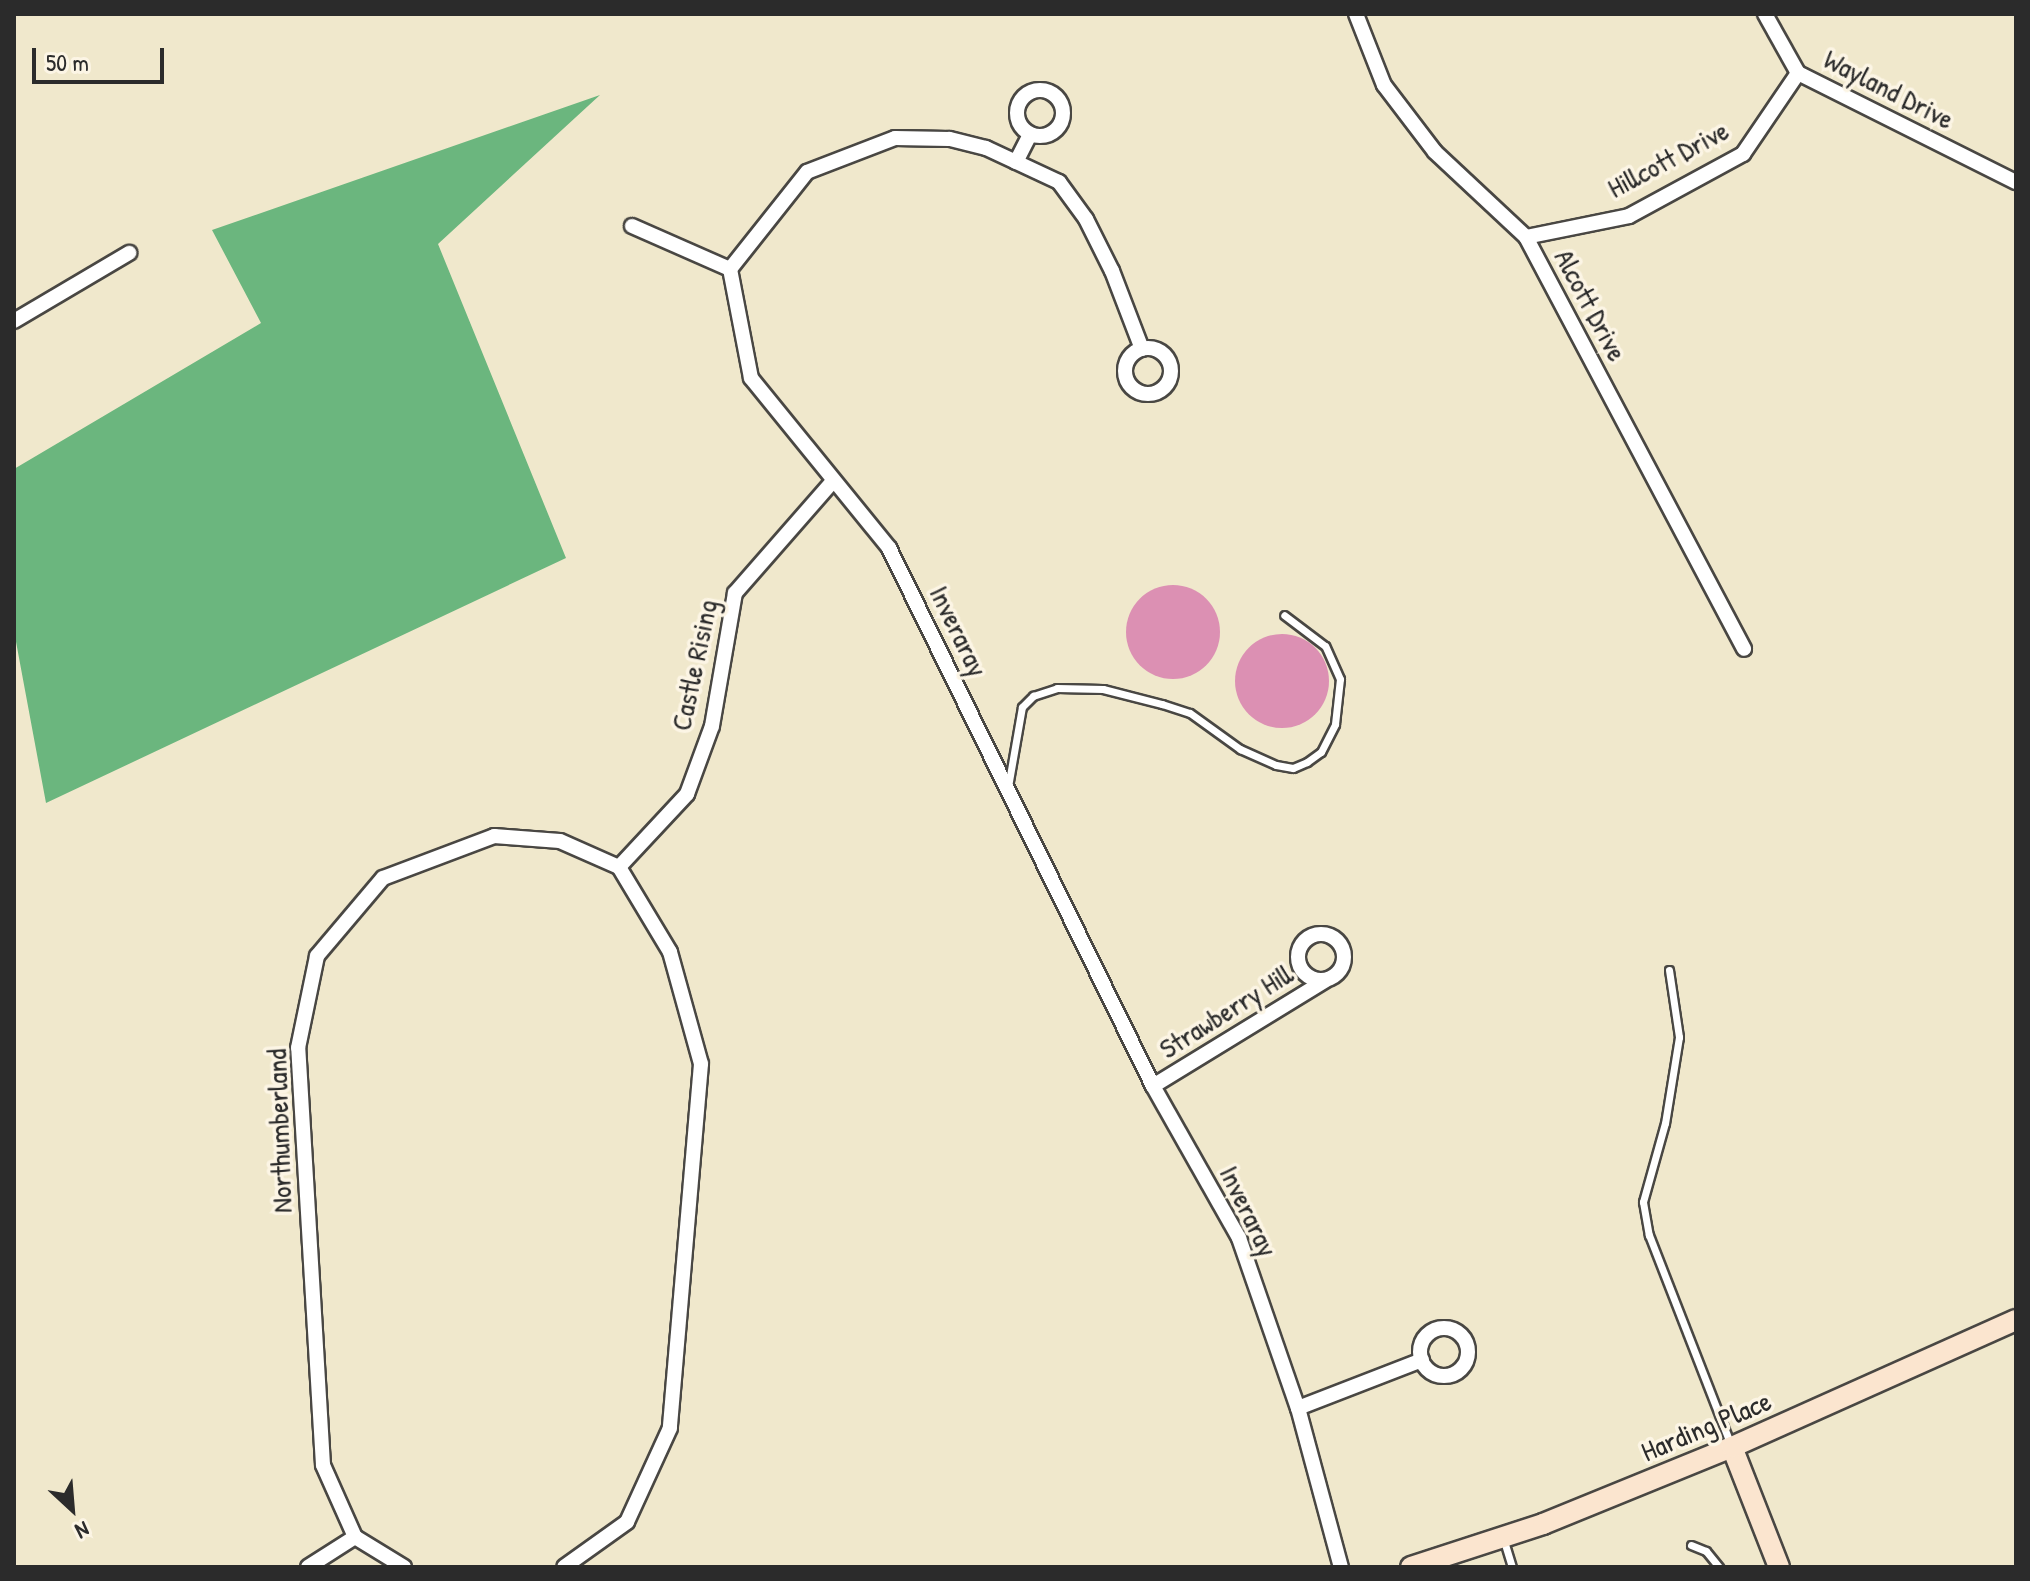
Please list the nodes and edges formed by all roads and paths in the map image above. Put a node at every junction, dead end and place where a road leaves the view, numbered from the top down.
1 (1356, 14) edge
2 (1765, 14) edge
3 (1798, 73) junction
4 (1030, 134) dead end
5 (1016, 162) junction
6 (2016, 182) edge
7 (632, 226) dead end
8 (1526, 237) junction
9 (129, 253) dead end
10 (730, 269) junction
11 (14, 321) edge
12 (1142, 349) dead end
13 (833, 481) junction
14 (1284, 615) dead end
15 (1744, 649) dead end
16 (1007, 789) junction
17 (619, 867) junction
18 (1669, 970) dead end
19 (1326, 980) dead end
20 (1153, 1086) junction
21 (2016, 1320) edge
22 (1422, 1360) dead end
23 (1298, 1408) junction
24 (1732, 1447) junction
25 (355, 1537) junction
26 (1503, 1539) junction
27 (1691, 1545) dead end
28 (308, 1567) edge
29 (404, 1567) edge
30 (564, 1567) edge
31 (1341, 1567) edge
32 (1411, 1567) edge
33 (1512, 1567) edge
34 (1719, 1567) edge
35 (1779, 1567) edge

1 - 8 street, Alcott Drive
2 - 3 street, Wayland Drive
3 - 6 street, Wayland Drive
3 - 8 street, Hillcott Drive
4 - 5 street
5 - 10 street
5 - 12 street
7 - 10 street
8 - 15 street, Alcott Drive
9 - 11 street
10 - 13 street, Inveraray
13 - 16 street, Inveraray
13 - 17 street, Castle Rising
14 - 16 lane
16 - 20 street, Inveraray
17 - 25 street, Northumberland
17 - 30 street
18 - 24 lane
19 - 20 street, Strawberry Hill
20 - 23 street, Inveraray
21 - 24 main road, Harding Place
22 - 23 street
23 - 31 street, Inveraray
24 - 26 main road, Harding Place
24 - 35 main road
25 - 28 street
25 - 29 street
26 - 32 main road, Harding Place
26 - 33 lane
27 - 34 lane

